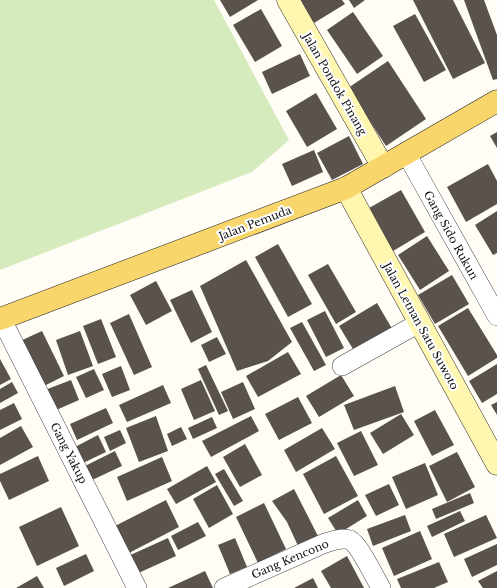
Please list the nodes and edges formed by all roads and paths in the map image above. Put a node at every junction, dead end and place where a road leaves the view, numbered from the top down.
1 (288, 0) edge
2 (497, 101) edge
3 (406, 153) junction
4 (383, 167) junction
5 (346, 188) junction
6 (497, 316) edge
7 (1, 319) edge
8 (419, 323) junction
9 (342, 366) dead end
10 (497, 464) edge
11 (137, 588) edge
12 (224, 588) edge
13 (380, 588) edge

1 - 4 main road, Jalan Pondok Pinang
2 - 3 main road, Jalan Pemuda
3 - 4 main road, Jalan Pemuda
3 - 6 street, Gang Sido Rukun
4 - 5 main road, Jalan Pemuda
5 - 7 main road, Jalan Pemuda
5 - 8 main road, Jalan Letnan Satu Suwoto
7 - 11 street, Gang Yakup
8 - 9 street
8 - 10 main road, Jalan Letnan Satu Suwoto
12 - 13 street, Gang Kencono

